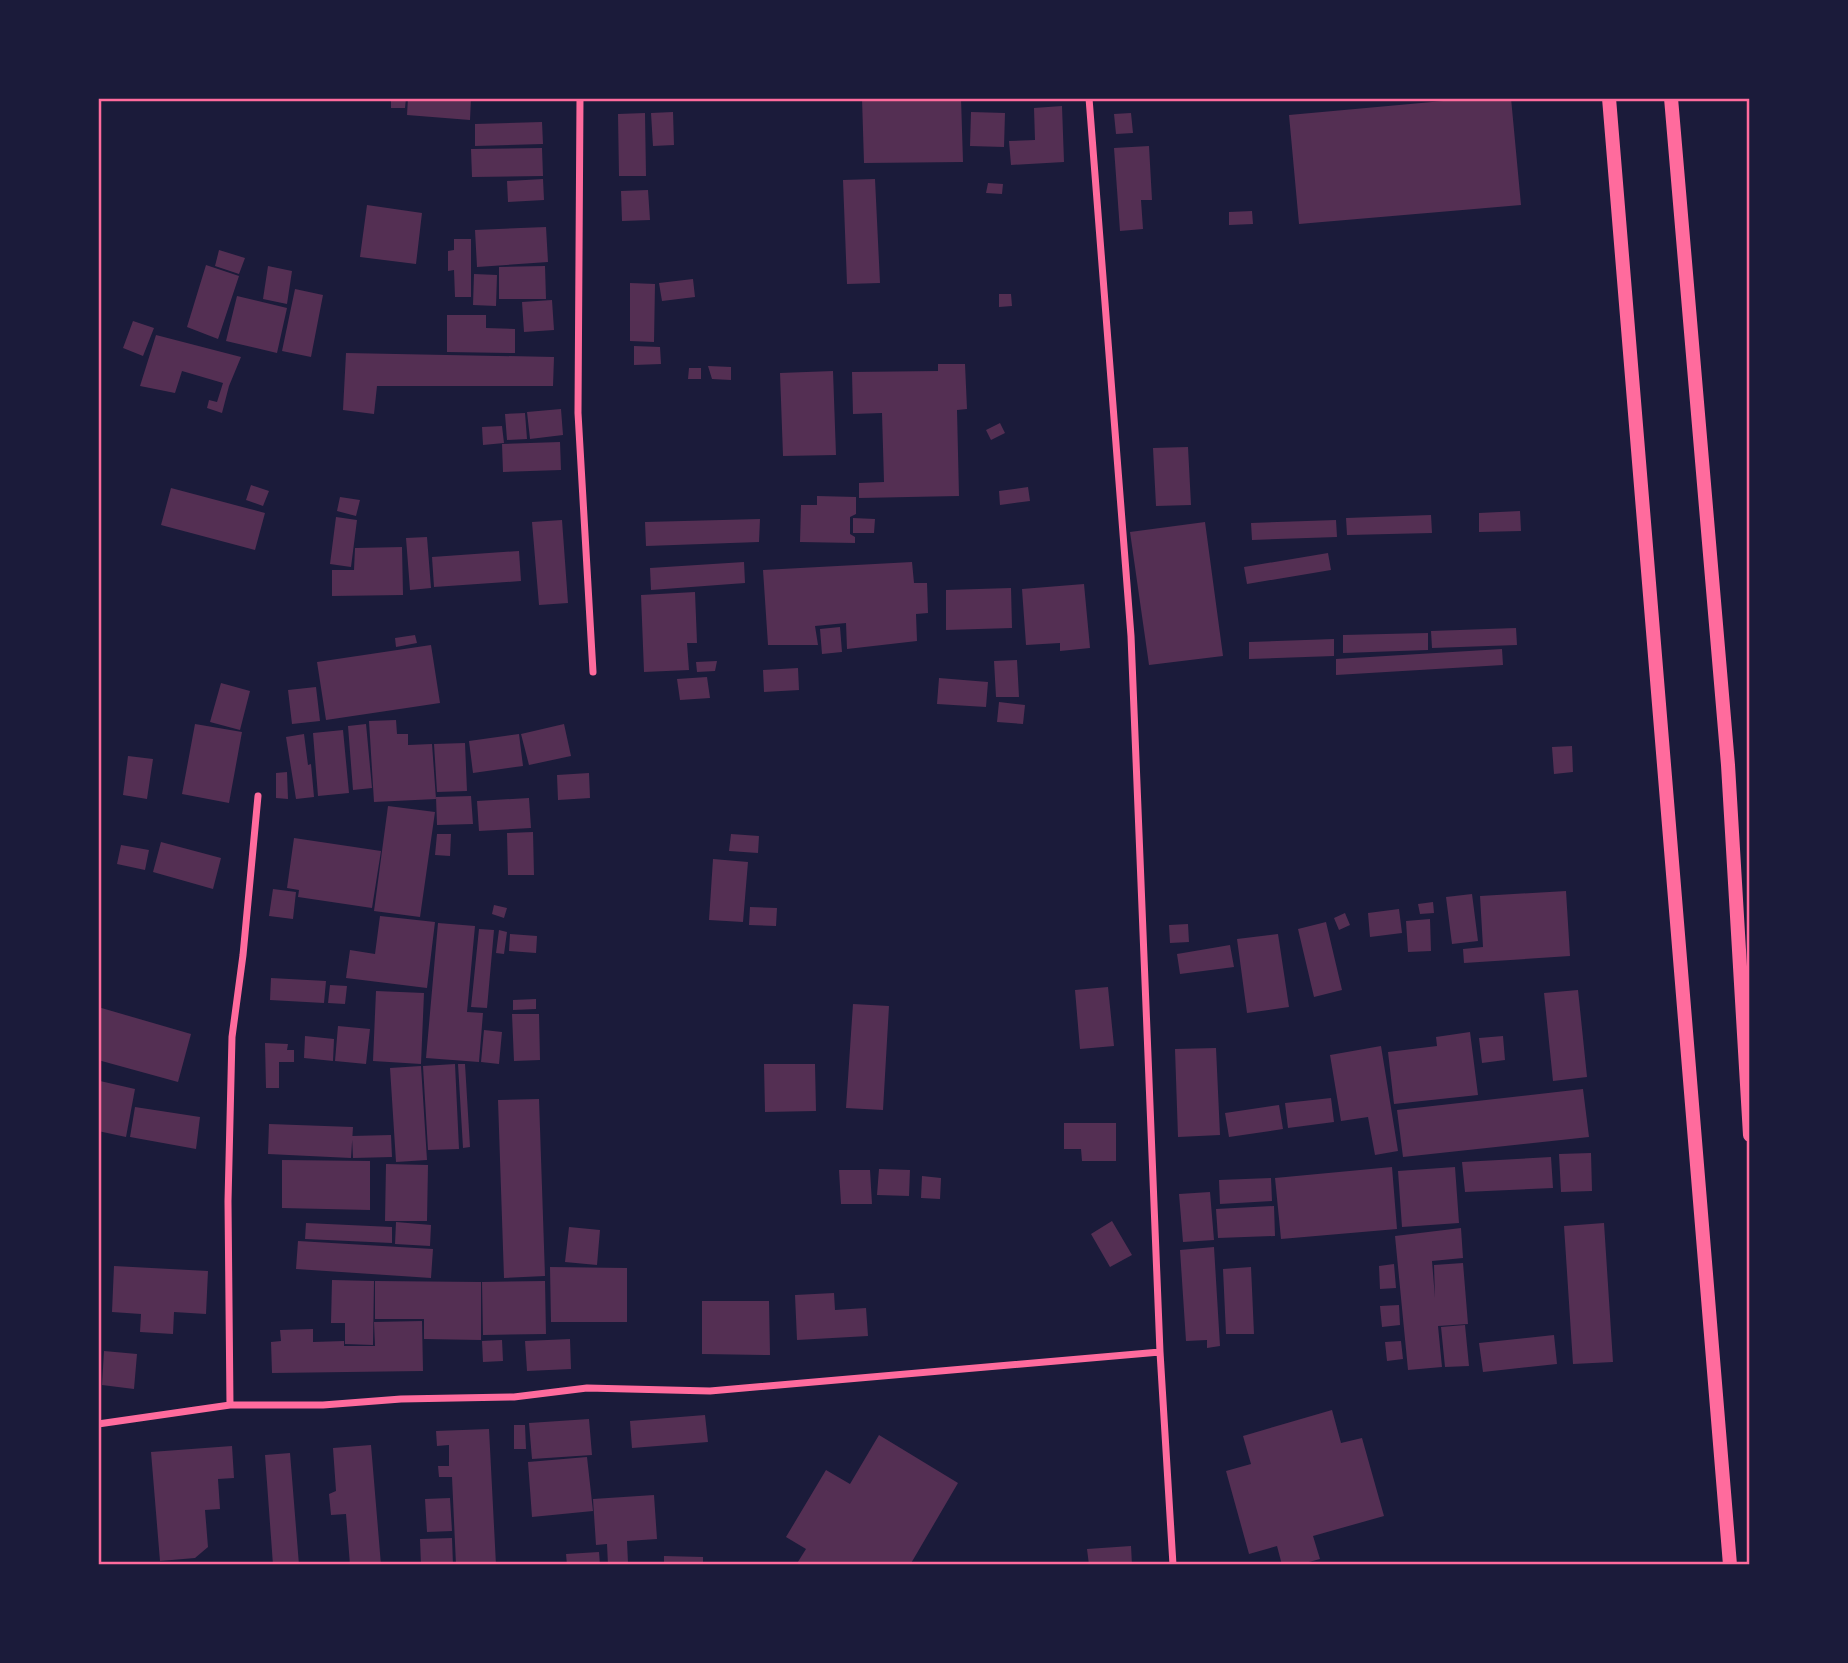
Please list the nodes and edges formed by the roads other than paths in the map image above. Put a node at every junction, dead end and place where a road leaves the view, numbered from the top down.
1 (580, 98) edge
2 (1090, 98) edge
3 (1609, 98) edge
4 (1671, 98) edge
5 (593, 672) dead end
6 (258, 796) dead end
7 (1750, 1135) edge
8 (1160, 1352) junction
9 (230, 1405) junction
10 (98, 1424) edge
11 (1173, 1565) edge
12 (1730, 1565) edge

1 - 5 street
2 - 8 street
3 - 12 main road
4 - 7 main road
6 - 9 street
8 - 9 street
8 - 11 street
9 - 10 street

